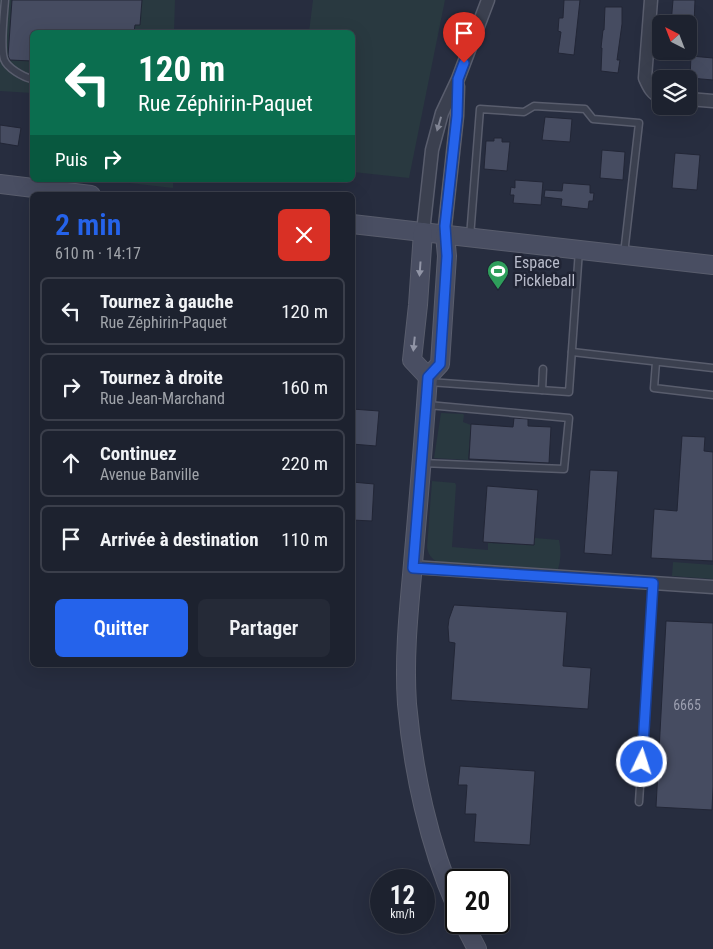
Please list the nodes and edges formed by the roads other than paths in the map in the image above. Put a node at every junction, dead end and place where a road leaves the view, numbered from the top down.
1 (5, 0) edge
2 (488, 0) edge
3 (651, 0) edge
4 (30, 78) edge
5 (458, 79) junction
6 (652, 92) edge
7 (697, 100) edge
8 (713, 101) edge
9 (0, 184) edge
10 (79, 192) edge
11 (355, 224) edge
12 (423, 232) junction
13 (445, 235) junction
14 (470, 238) junction
15 (579, 250) junction
16 (624, 255) junction
17 (713, 264) edge
18 (572, 352) junction
19 (656, 362) junction
20 (713, 368) edge
21 (543, 369) dead end
22 (428, 380) junction
23 (542, 390) junction
24 (713, 395) edge
25 (426, 404) junction
26 (422, 463) junction
27 (413, 568) junction
28 (653, 583) junction
29 (713, 587) edge
30 (639, 802) dead end
31 (445, 877) edge
32 (469, 934) edge
33 (477, 949) edge

1 - 4 lane
2 - 5 street
3 - 6 street
5 -> 12 street
5 - 13 street
7 - 8 street
9 - 10 street
11 - 12 street
12 - 13 street
12 -> 22 street
13 - 14 street
13 - 22 street
14 - 15 street
14 - 16 lane
15 - 16 street
15 - 18 lane
16 - 17 street
18 - 19 lane
18 - 23 lane
19 - 20 lane
19 - 24 lane
21 - 23 lane
22 - 23 lane
22 - 25 street
25 - 26 street
25 - 26 lane
26 - 27 street
27 - 28 street
27 - 31 street
28 - 29 street
28 - 30 lane
32 - 33 street

